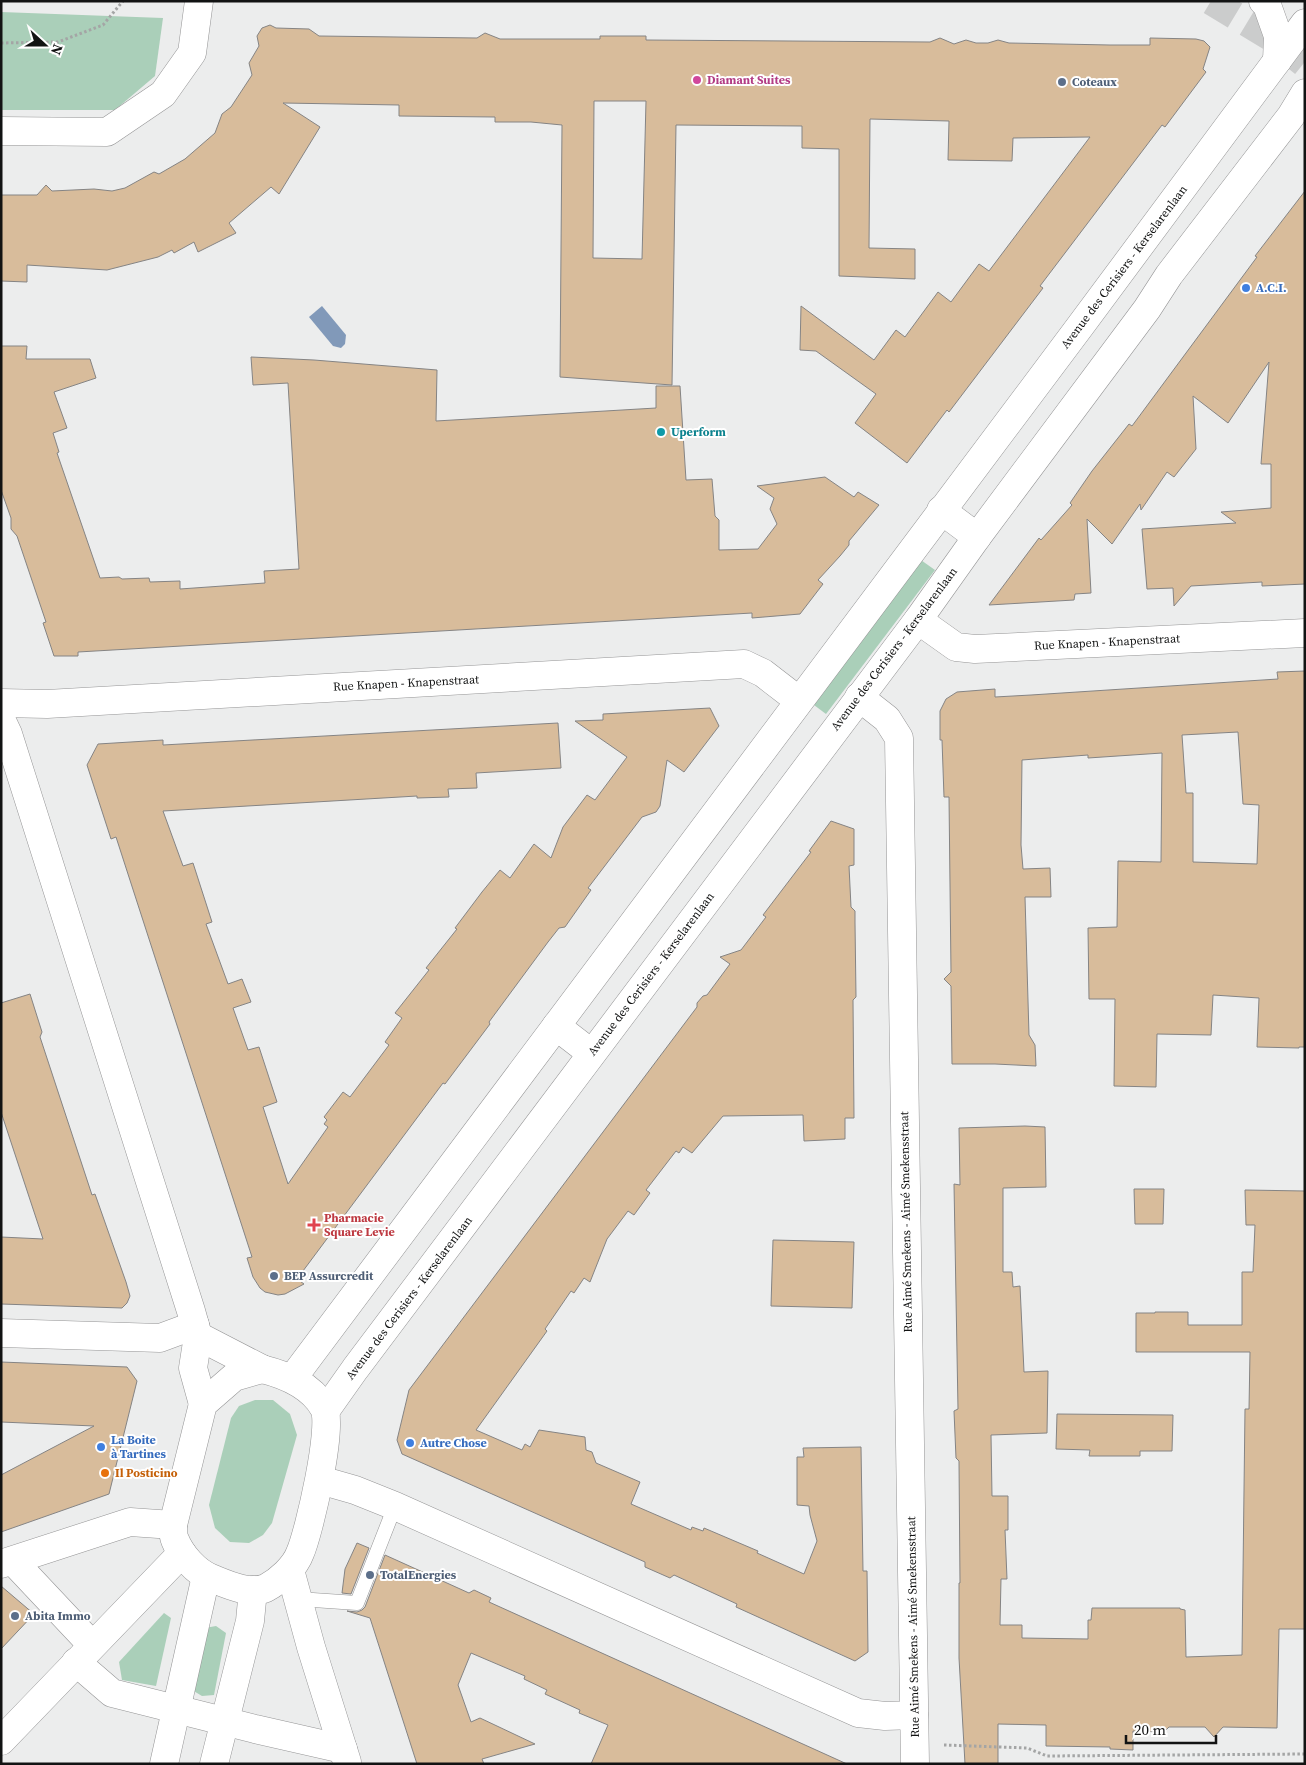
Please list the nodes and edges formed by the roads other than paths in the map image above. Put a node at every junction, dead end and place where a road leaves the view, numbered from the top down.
1 (199, 1) edge
2 (1263, 1) edge
3 (1305, 23) edge
4 (1277, 61) junction
5 (1300, 107) edge
6 (1, 131) edge
7 (941, 510) junction
8 (977, 537) junction
9 (918, 620) junction
10 (1305, 633) edge
11 (859, 697) junction
12 (798, 700) junction
13 (1, 704) edge
14 (1, 719) edge
15 (556, 1026) junction
16 (591, 1053) junction
17 (196, 1330) junction
18 (1, 1333) edge
19 (262, 1369) junction
20 (292, 1379) junction
21 (203, 1404) junction
22 (326, 1410) junction
23 (320, 1480) junction
24 (395, 1506) junction
25 (173, 1525) junction
26 (182, 1553) junction
27 (7, 1563) edge
28 (290, 1570) junction
29 (206, 1576) junction
30 (253, 1590) junction
31 (298, 1599) junction
32 (84, 1654) junction
33 (176, 1710) junction
34 (914, 1715) junction
35 (224, 1721) junction
36 (1, 1741) edge
37 (345, 1756) edge
38 (164, 1764) edge
39 (214, 1764) edge
40 (915, 1764) edge

1 - 6 street
2 - 4 street
3 - 4 street, Avenue des Cerisiers - Kerselarenlaan
4 - 7 street, Avenue des Cerisiers - Kerselarenlaan
5 - 8 street, Avenue des Cerisiers - Kerselarenlaan
7 - 8 street
7 - 12 street, Avenue des Cerisiers - Kerselarenlaan
8 - 9 street, Avenue des Cerisiers - Kerselarenlaan
9 - 10 street, Rue Knapen - Knapenstraat
9 - 11 street, Avenue des Cerisiers - Kerselarenlaan
11 - 16 street, Avenue des Cerisiers - Kerselarenlaan
11 - 34 street, Rue Aimé Smekens - Aimé Smekensstraat
12 - 13 street, Rue Knapen - Knapenstraat
12 - 15 street, Avenue des Cerisiers - Kerselarenlaan
14 - 17 street
15 - 16 street
15 - 20 street, Avenue des Cerisiers - Kerselarenlaan
16 - 22 street, Avenue des Cerisiers - Kerselarenlaan
17 - 18 street
17 - 19 street
17 - 21 street
19 - 20 street
19 - 21 street
20 - 22 street
21 - 25 street
22 - 23 street
23 - 24 street
23 - 28 street
24 - 31 lane
24 - 34 street
25 - 26 street
25 - 27 street
26 - 29 street
26 - 32 street
27 - 32 street
28 - 30 street
28 - 31 street
29 - 30 street
29 - 33 street
30 - 35 street
31 - 37 street
32 - 33 street
32 - 36 street
33 - 35 street
33 - 38 street
34 - 40 street, Rue Aimé Smekens - Aimé Smekensstraat
35 - 37 street
35 - 39 street

